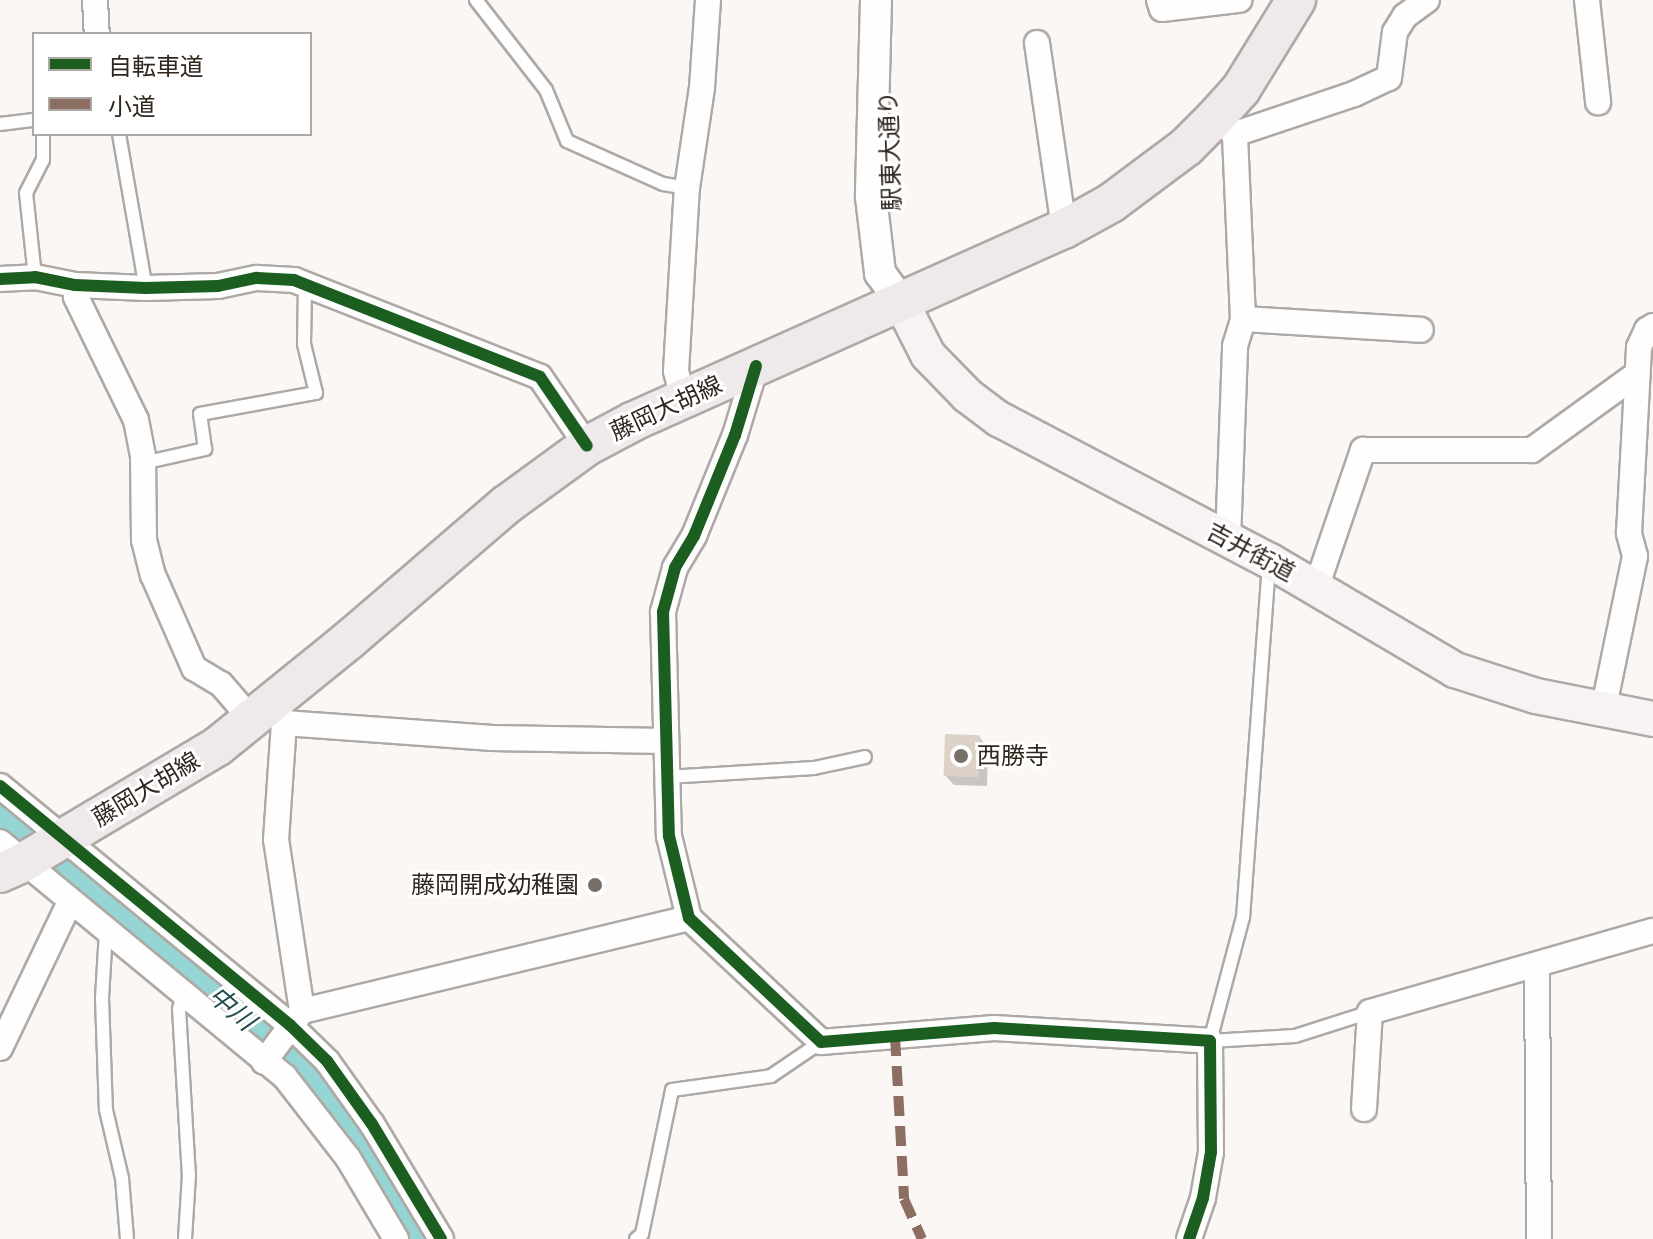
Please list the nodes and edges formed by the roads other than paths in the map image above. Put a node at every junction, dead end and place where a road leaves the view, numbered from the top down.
1 (95, 0) edge
2 (476, 0) edge
3 (708, 0) edge
4 (876, 0) edge
5 (892, 0) edge
6 (1159, 0) edge
7 (1239, 0) edge
8 (1427, 0) edge
9 (1587, 0) edge
10 (1287, 5) edge
11 (97, 32) edge
12 (1037, 43) dead end
13 (1598, 102) dead end
14 (32, 120) edge
15 (0, 124) edge
16 (1225, 126) junction
17 (43, 136) edge
18 (119, 136) edge
19 (687, 188) junction
20 (1064, 229) junction
21 (35, 277) junction
22 (0, 279) edge
23 (305, 284) junction
24 (75, 285) junction
25 (146, 288) junction
26 (901, 302) junction
27 (1243, 319) junction
28 (1653, 326) edge
29 (1421, 330) dead end
30 (756, 366) junction
31 (1637, 374) junction
32 (683, 399) junction
33 (587, 446) junction
34 (143, 463) junction
35 (1228, 540) junction
36 (1270, 561) junction
37 (1316, 588) junction
38 (1603, 711) junction
39 (270, 715) junction
40 (1653, 719) edge
41 (666, 741) junction
42 (865, 757) dead end
43 (667, 777) junction
44 (0, 786) edge
45 (31, 852) edge
46 (70, 902) junction
47 (689, 918) junction
48 (106, 931) junction
49 (1653, 931) edge
50 (1537, 965) junction
51 (183, 994) junction
52 (1370, 1012) junction
53 (296, 1018) junction
54 (1210, 1041) junction
55 (821, 1042) junction
56 (0, 1048) edge
57 (264, 1062) junction
58 (1364, 1109) dead end
59 (127, 1239) edge
60 (185, 1239) edge
61 (396, 1239) edge
62 (441, 1239) edge
63 (636, 1239) edge
64 (1189, 1239) edge
65 (1539, 1239) edge

1 - 11 street
2 - 19 lane
3 - 19 street
4 - 26 street
5 - 26 street, 駅東大通り
6 - 7 street
8 - 16 street
9 - 13 street
10 - 16 main road, 藤岡大胡線
12 - 20 street
14 - 15 lane
16 - 20 main road, 藤岡大胡線
16 - 27 street
17 - 21 lane
18 - 25 lane
19 - 32 street
20 - 26 main road, 藤岡大胡線
21 - 22 street
21 - 24 street
23 - 25 street
23 - 33 street
23 - 34 lane
24 - 25 street
24 - 34 street
26 - 30 main road, 藤岡大胡線
26 - 35 main road, 吉井街道
27 - 29 street
27 - 35 street
28 - 31 street
30 - 32 main road, 藤岡大胡線
30 - 41 street
31 - 37 street
31 - 38 street
32 - 33 main road, 藤岡大胡線
33 - 39 main road, 藤岡大胡線
34 - 39 street
35 - 36 main road, 吉井街道
36 - 37 main road, 吉井街道
36 - 54 lane
37 - 38 main road, 吉井街道
38 - 40 main road, 吉井街道
39 - 41 street
39 - 45 main road, 藤岡大胡線
39 - 53 street
41 - 43 street
42 - 43 lane
43 - 47 street
44 - 45 street
45 - 46 street
45 - 53 street
46 - 48 street
46 - 56 street
47 - 53 street
47 - 55 street
48 - 51 street
48 - 59 lane
49 - 50 street
50 - 52 street
50 - 65 street
51 - 57 street
51 - 60 lane
52 - 54 lane
52 - 58 street
53 - 57 street
53 - 62 street
54 - 55 street
54 - 64 street
55 - 63 lane
57 - 61 street

